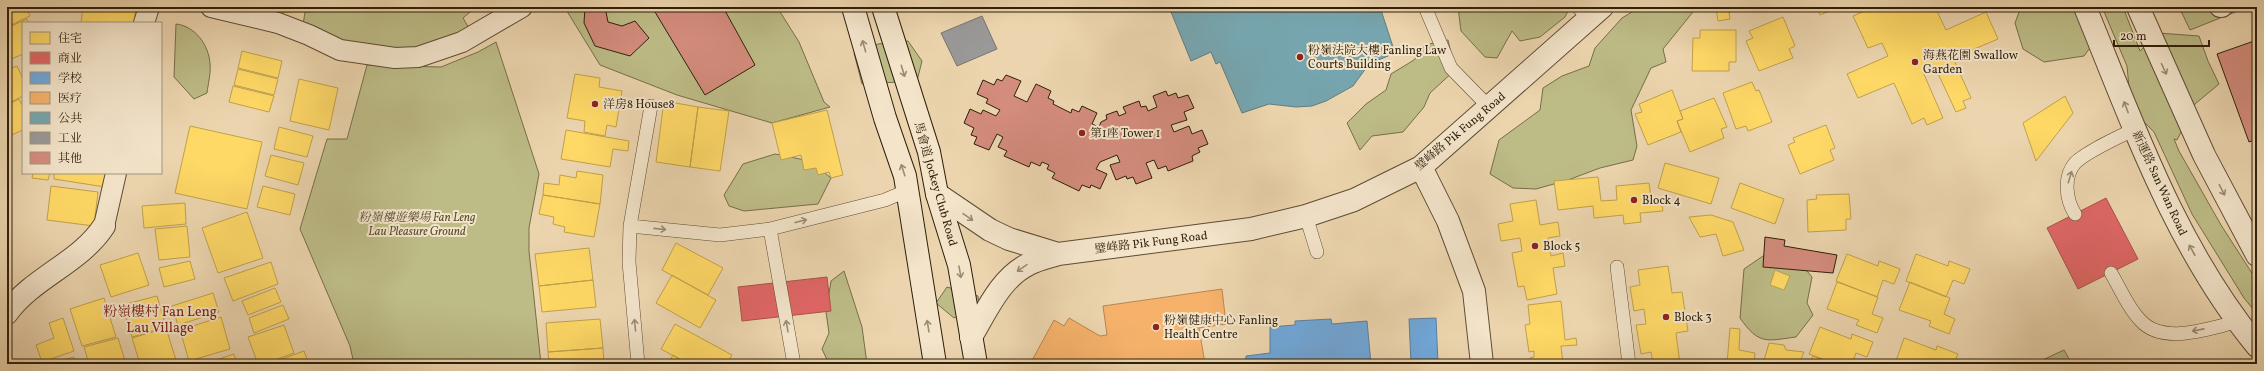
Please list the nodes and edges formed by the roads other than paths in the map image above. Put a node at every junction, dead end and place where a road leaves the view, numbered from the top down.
1 (149, 7) edge
2 (211, 7) edge
3 (522, 7) edge
4 (852, 7) edge
5 (883, 7) edge
6 (1425, 7) edge
7 (2085, 7) edge
8 (2138, 7) edge
9 (1590, 11) edge
10 (144, 22) edge
11 (650, 106) dead end
12 (1489, 107) junction
13 (2135, 129) junction
14 (1421, 167) junction
15 (116, 174) edge
16 (906, 191) junction
17 (937, 194) junction
18 (2075, 214) dead end
19 (1306, 216) junction
20 (104, 226) joint
21 (630, 226) junction
22 (770, 229) junction
23 (1317, 252) dead end
24 (1058, 254) junction
25 (2257, 255) edge
26 (1617, 267) dead end
27 (2111, 273) dead end
28 (7, 313) edge
29 (2237, 322) junction
30 (971, 337) junction
31 (2257, 346) edge
32 (638, 364) edge
33 (794, 364) edge
34 (935, 364) edge
35 (976, 364) edge
36 (1482, 364) edge
37 (1629, 364) edge

1 - 10 street
2 - 3 street
16 -> 4 street
5 -> 17 street, 馬會道 Jockey Club Road
6 - 12 lane
13 -> 7 street, 新運路 San Wan Road
8 -> 25 street
9 - 12 street, 璧峰路 Pik Fung Road
11 - 21 lane
12 - 14 street, 璧峰路 Pik Fung Road
18 -> 13 lane
29 -> 13 street, 新運路 San Wan Road
14 - 19 street, 璧峰路 Pik Fung Road
14 - 36 street
15 - 20 street
22 -> 16 lane
34 -> 16 street
17 -> 24 street, 璧峰路 Pik Fung Road
17 -> 30 street, 馬會道 Jockey Club Road
19 - 23 lane
19 - 24 street, 璧峰路 Pik Fung Road
20 - 28 street
21 -> 22 lane
32 -> 21 lane
33 -> 22 lane
24 -> 30 street, 璧峰路 Pik Fung Road
26 - 37 lane
29 -> 27 lane
29 - 31 street, 新運路 San Wan Road
30 - 35 street, 馬會道 Jockey Club Road

